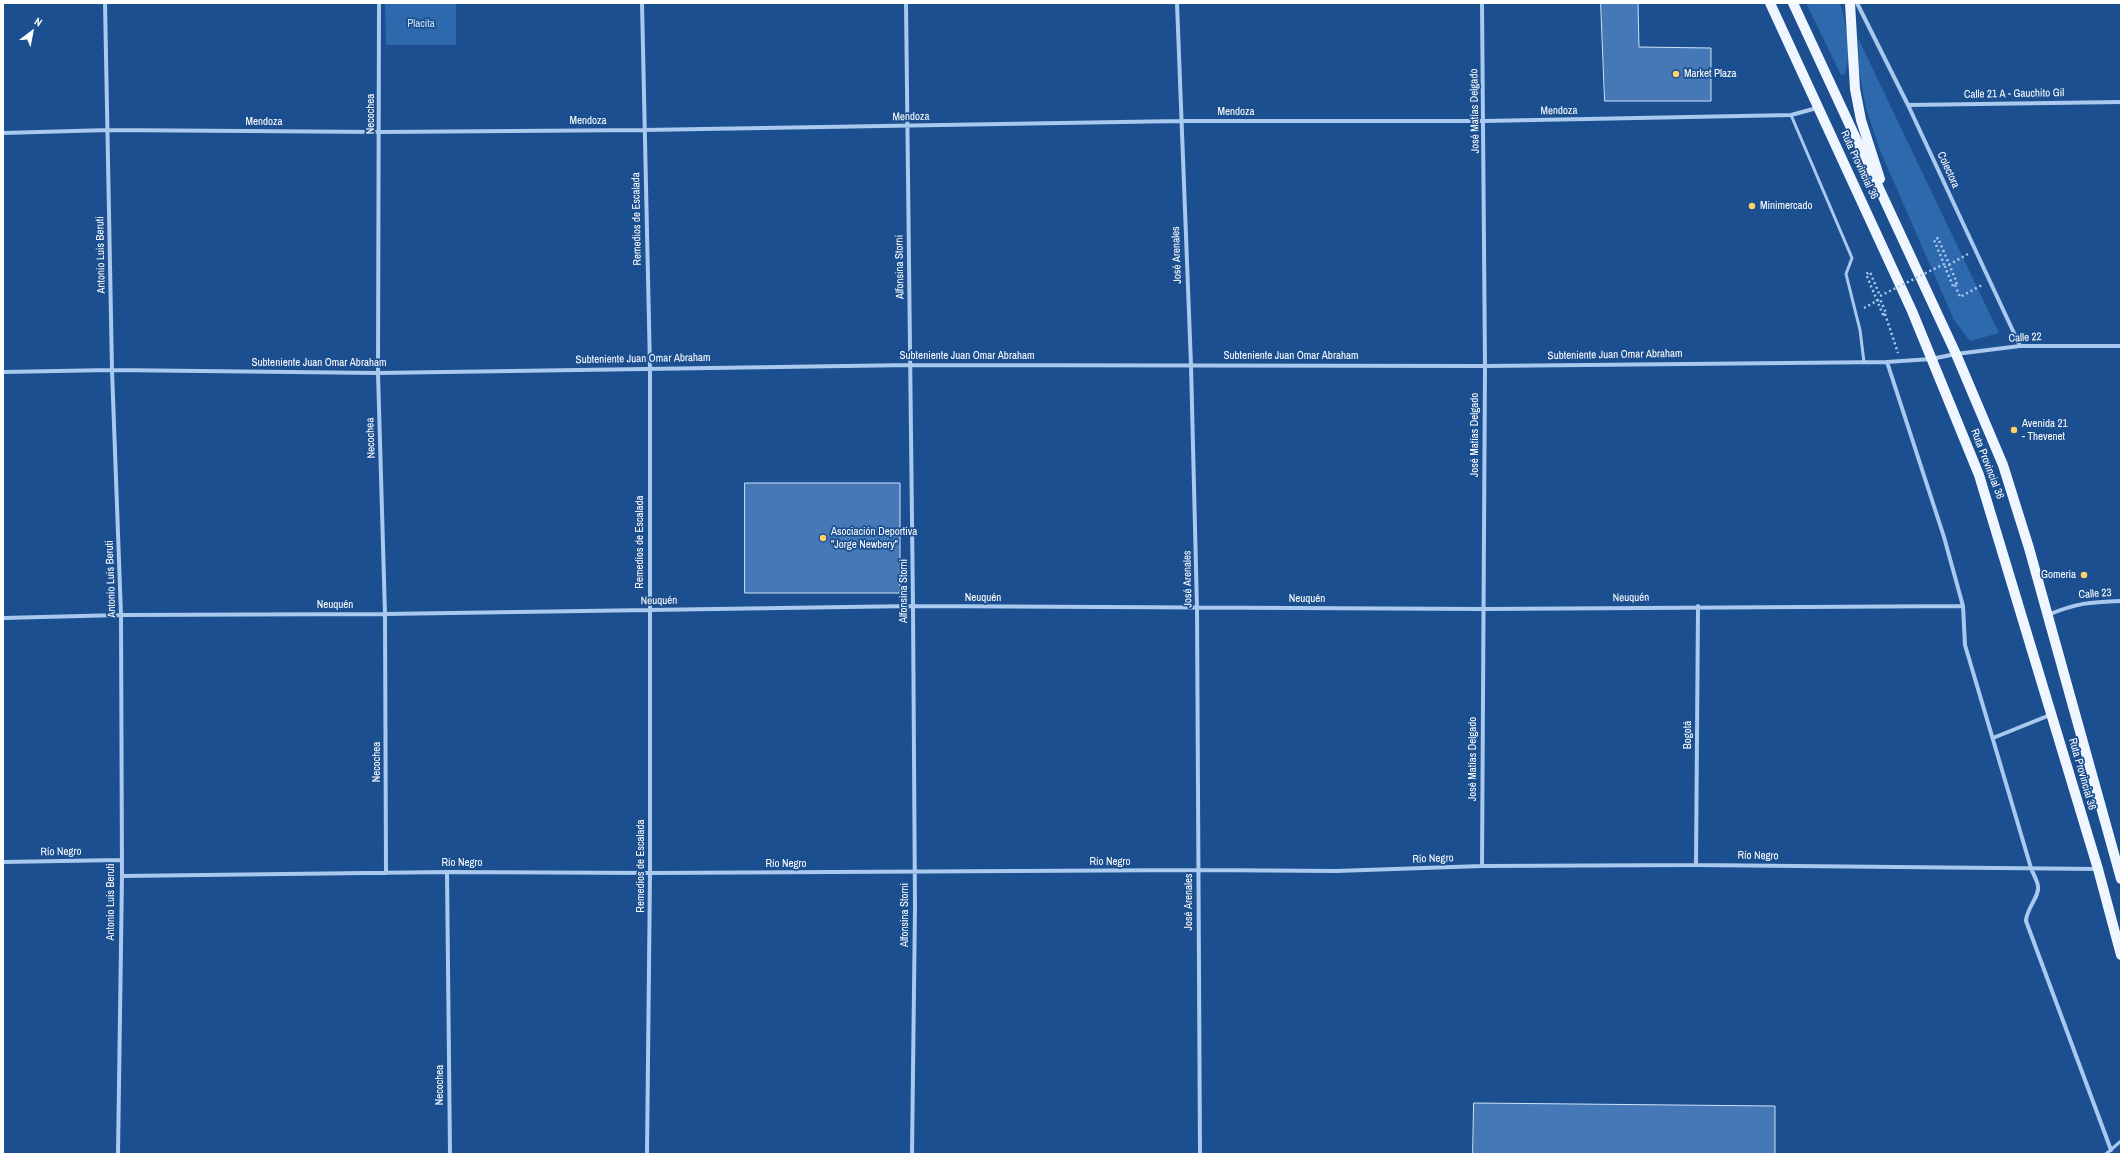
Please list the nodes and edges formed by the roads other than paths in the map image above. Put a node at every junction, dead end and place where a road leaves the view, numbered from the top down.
1 (105, 3) edge
2 (379, 3) edge
3 (642, 3) edge
4 (906, 3) edge
5 (1177, 3) edge
6 (1482, 3) edge
7 (1770, 3) edge
8 (1792, 3) edge
9 (1850, 3) edge
10 (1857, 3) edge
11 (2121, 102) edge
12 (1908, 105) junction
13 (1819, 108) junction
14 (1791, 115) junction
15 (1180, 121) junction
16 (1484, 121) junction
17 (906, 126) junction
18 (109, 130) junction
19 (644, 130) junction
20 (3, 132) edge
21 (380, 132) junction
22 (1899, 231) junction
23 (2020, 346) junction
24 (2121, 346) edge
25 (1956, 354) junction
26 (1930, 359) junction
27 (1864, 362) junction
28 (1887, 362) junction
29 (911, 365) junction
30 (1191, 365) junction
31 (1485, 366) junction
32 (650, 368) junction
33 (112, 370) junction
34 (3, 372) edge
35 (378, 373) junction
36 (2121, 601) edge
37 (913, 606) junction
38 (1698, 606) junction
39 (1963, 606) junction
40 (1198, 608) junction
41 (1483, 609) junction
42 (649, 611) junction
43 (121, 614) junction
44 (385, 614) junction
45 (2048, 615) junction
46 (3, 618) edge
47 (2052, 714) junction
48 (1993, 738) junction
49 (120, 860) junction
50 (3, 862) edge
51 (1696, 865) junction
52 (1482, 866) junction
53 (2031, 868) junction
54 (1198, 870) junction
55 (2098, 870) junction
56 (447, 872) junction
57 (914, 872) junction
58 (2120, 872) edge
59 (386, 873) junction
60 (650, 874) junction
61 (122, 876) junction
62 (2121, 955) edge
63 (2121, 1141) edge
64 (2111, 1150) junction
65 (118, 1154) edge
66 (450, 1154) edge
67 (647, 1154) edge
68 (912, 1154) edge
69 (1200, 1154) edge
70 (2106, 1154) edge

1 - 18 street, Antonio Luis Beruti
2 - 21 street, Necochea
3 - 19 street, Remedios de Escalada
4 - 17 street, Alfonsina Storni
5 - 15 street, José Arenales
6 - 16 street, José Matías Delgado
7 - 13 main road, Ruta Provincial 36
8 - 22 main road, Ruta Provincial 36
9 - 22 main road
10 - 12 street, Colectora
11 - 12 street, Calle 21 A - Gauchito Gil
12 - 23 street, Colectora
13 - 14 street, Mendoza
13 - 26 main road, Ruta Provincial 36
14 - 16 street, Mendoza
14 - 27 lane
15 - 16 street, Mendoza
15 - 17 street, Mendoza
15 - 30 street, José Arenales
16 - 31 street, José Matías Delgado
17 - 19 street, Mendoza
17 - 29 street, Alfonsina Storni
18 - 20 street, Mendoza
18 - 21 street, Mendoza
18 - 33 street, Antonio Luis Beruti
19 - 21 street, Mendoza
19 - 32 street, Remedios de Escalada
21 - 35 street, Necochea
22 - 25 main road, Ruta Provincial 36
23 - 24 street, Calle 22
23 - 25 street, Calle 22
25 - 26 street, Calle 22
25 - 45 main road, Ruta Provincial 36
26 - 28 street, Subteniente Juan Omar Abraham
26 - 47 main road, Ruta Provincial 36
27 - 28 street, Subteniente Juan Omar Abraham
27 - 31 street, Subteniente Juan Omar Abraham
28 - 39 street
29 - 30 street, Subteniente Juan Omar Abraham
29 - 32 street, Subteniente Juan Omar Abraham
29 - 37 street, Alfonsina Storni
30 - 31 street, Subteniente Juan Omar Abraham
30 - 40 street, José Arenales
31 - 41 street, José Matías Delgado
32 - 35 street, Subteniente Juan Omar Abraham
32 - 42 street, Remedios de Escalada
33 - 34 street, Subteniente Juan Omar Abraham
33 - 35 street, Subteniente Juan Omar Abraham
33 - 43 street, Antonio Luis Beruti
35 - 44 street, Necochea
36 - 45 street, Calle 23
37 - 40 street, Neuquén
37 - 42 street, Neuquén
37 - 57 street, Alfonsina Storni
38 - 39 street, Neuquén
38 - 41 street, Neuquén
38 - 51 street, Bogotá
39 - 48 street
40 - 41 street, Neuquén
40 - 54 street, José Arenales
41 - 52 street, José Matías Delgado
42 - 44 street, Neuquén
42 - 60 street, Remedios de Escalada
43 - 44 street, Neuquén
43 - 46 street, Neuquén
43 - 49 street, Antonio Luis Beruti
44 - 59 street, Necochea
45 - 58 main road, Ruta Provincial 36
47 - 48 street
47 - 55 main road, Ruta Provincial 36
48 - 53 street
49 - 50 street, Río Negro
49 - 61 street, Antonio Luis Beruti
51 - 52 street, Río Negro
51 - 53 street, Río Negro
52 - 54 street, Río Negro
53 - 55 street, Río Negro
53 - 64 street
54 - 57 street, Río Negro
54 - 69 street, José Arenales
55 - 62 main road, Ruta Provincial 36
56 - 59 street, Río Negro
56 - 60 street, Río Negro
56 - 66 street, Necochea
57 - 60 street, Río Negro
57 - 68 street, Alfonsina Storni
59 - 61 street, Río Negro
60 - 67 street, Remedios de Escalada
61 - 65 street, Antonio Luis Beruti
63 - 64 lane
64 - 70 lane

